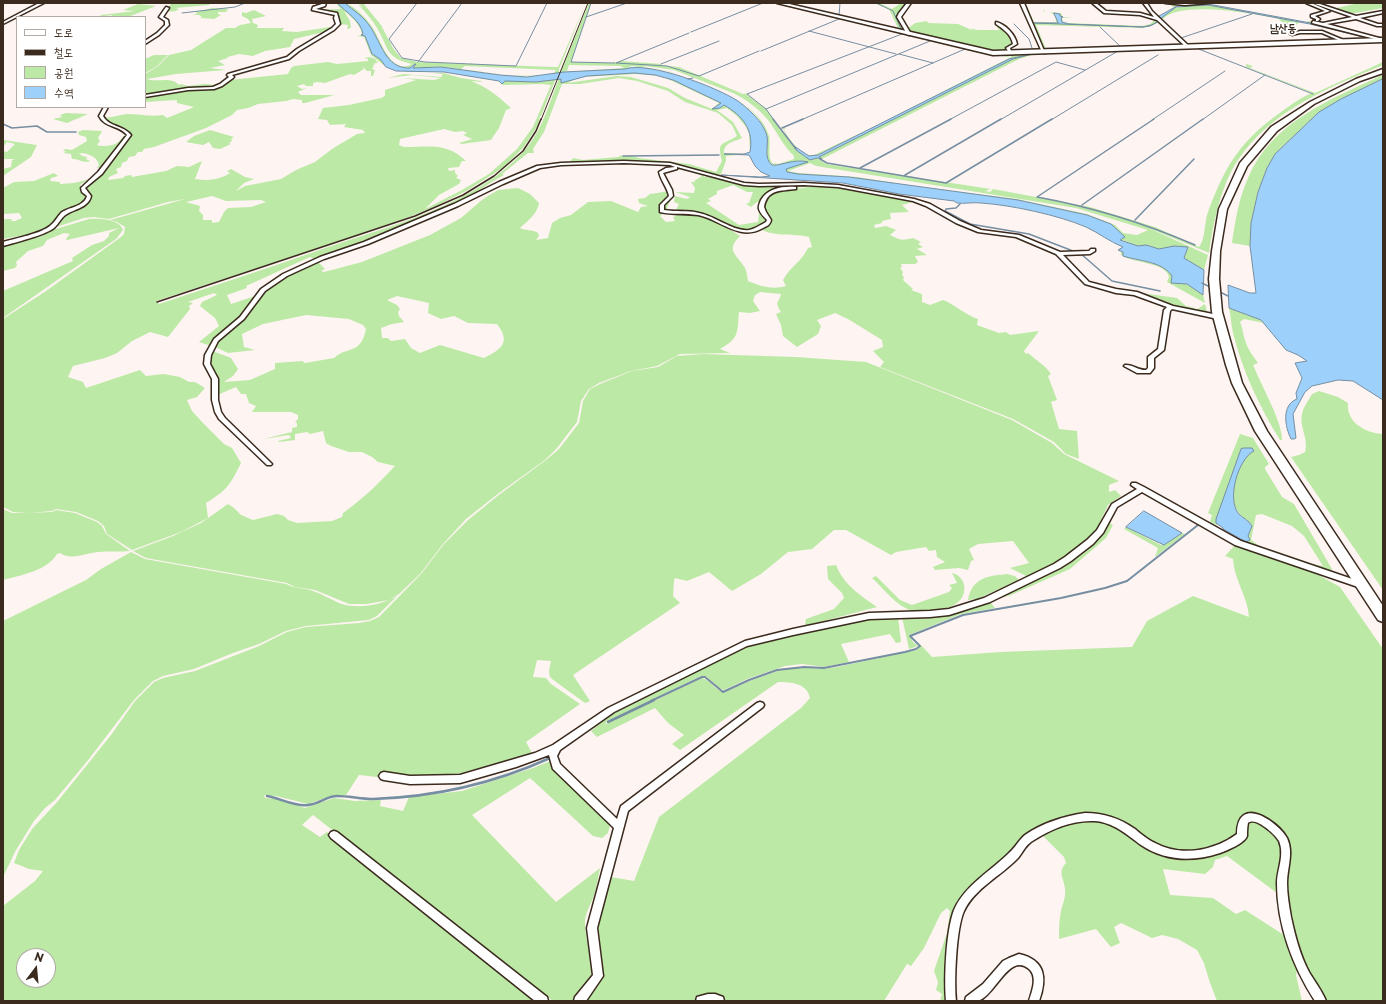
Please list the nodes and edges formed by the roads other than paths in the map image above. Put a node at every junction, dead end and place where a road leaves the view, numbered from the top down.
1 (42, 3) edge
2 (324, 3) edge
3 (780, 3) edge
4 (909, 3) edge
5 (1022, 3) edge
6 (1094, 3) edge
7 (1145, 3) edge
8 (1167, 3) edge
9 (1207, 3) edge
10 (1308, 3) edge
11 (1314, 3) edge
12 (167, 8) dead end
13 (1383, 12) edge
14 (16, 16) edge
15 (17, 16) edge
16 (1356, 18) junction
17 (1159, 19) junction
18 (3, 23) edge
19 (997, 23) dead end
20 (1322, 24) junction
21 (1383, 25) edge
22 (909, 34) junction
23 (1292, 34) dead end
24 (1383, 40) edge
25 (1344, 41) junction
26 (146, 42) edge
27 (1188, 47) junction
28 (1044, 52) junction
29 (1010, 53) junction
30 (1383, 71) edge
31 (146, 96) edge
32 (105, 108) edge
33 (688, 169) junction
34 (824, 185) junction
35 (3, 244) edge
36 (1093, 250) dead end
37 (1059, 254) junction
38 (1171, 307) junction
39 (1218, 315) junction
40 (1128, 366) dead end
41 (269, 464) dead end
42 (1134, 485) dead end
43 (1142, 489) junction
44 (1361, 585) junction
45 (1383, 616) edge
46 (760, 705) dead end
47 (556, 748) junction
48 (384, 776) dead end
49 (619, 828) junction
50 (334, 834) dead end
51 (544, 1001) edge
52 (579, 1001) edge
53 (701, 1001) edge
54 (720, 1001) edge
55 (951, 1001) edge
56 (970, 1001) edge
57 (1034, 1001) edge
58 (1321, 1001) edge

1 - 15 street
2 - 31 street
3 - 22 main road
4 - 22 street
5 - 28 street
6 - 17 street
7 - 17 street
8 - 9 street
10 - 20 street
11 - 16 street
12 - 26 street
13 - 16 street
14 - 18 street
16 - 20 street
16 - 21 street
17 - 27 street
19 - 29 street
20 - 24 street
22 - 29 main road
23 - 25 street
24 - 25 main road
25 - 27 main road
27 - 28 main road
28 - 29 main road
30 - 39 highway
32 - 35 street
33 - 34 street
33 - 34 street
33 - 41 street
34 - 37 street
36 - 37 street
37 - 38 street
38 - 39 street
38 - 40 street
39 - 44 highway
42 - 43 street
43 - 44 street
43 - 47 street
44 - 45 highway
46 - 49 street
47 - 48 street
47 - 49 street
49 - 52 street
50 - 51 street
53 - 54 street
55 - 58 street
56 - 57 street

